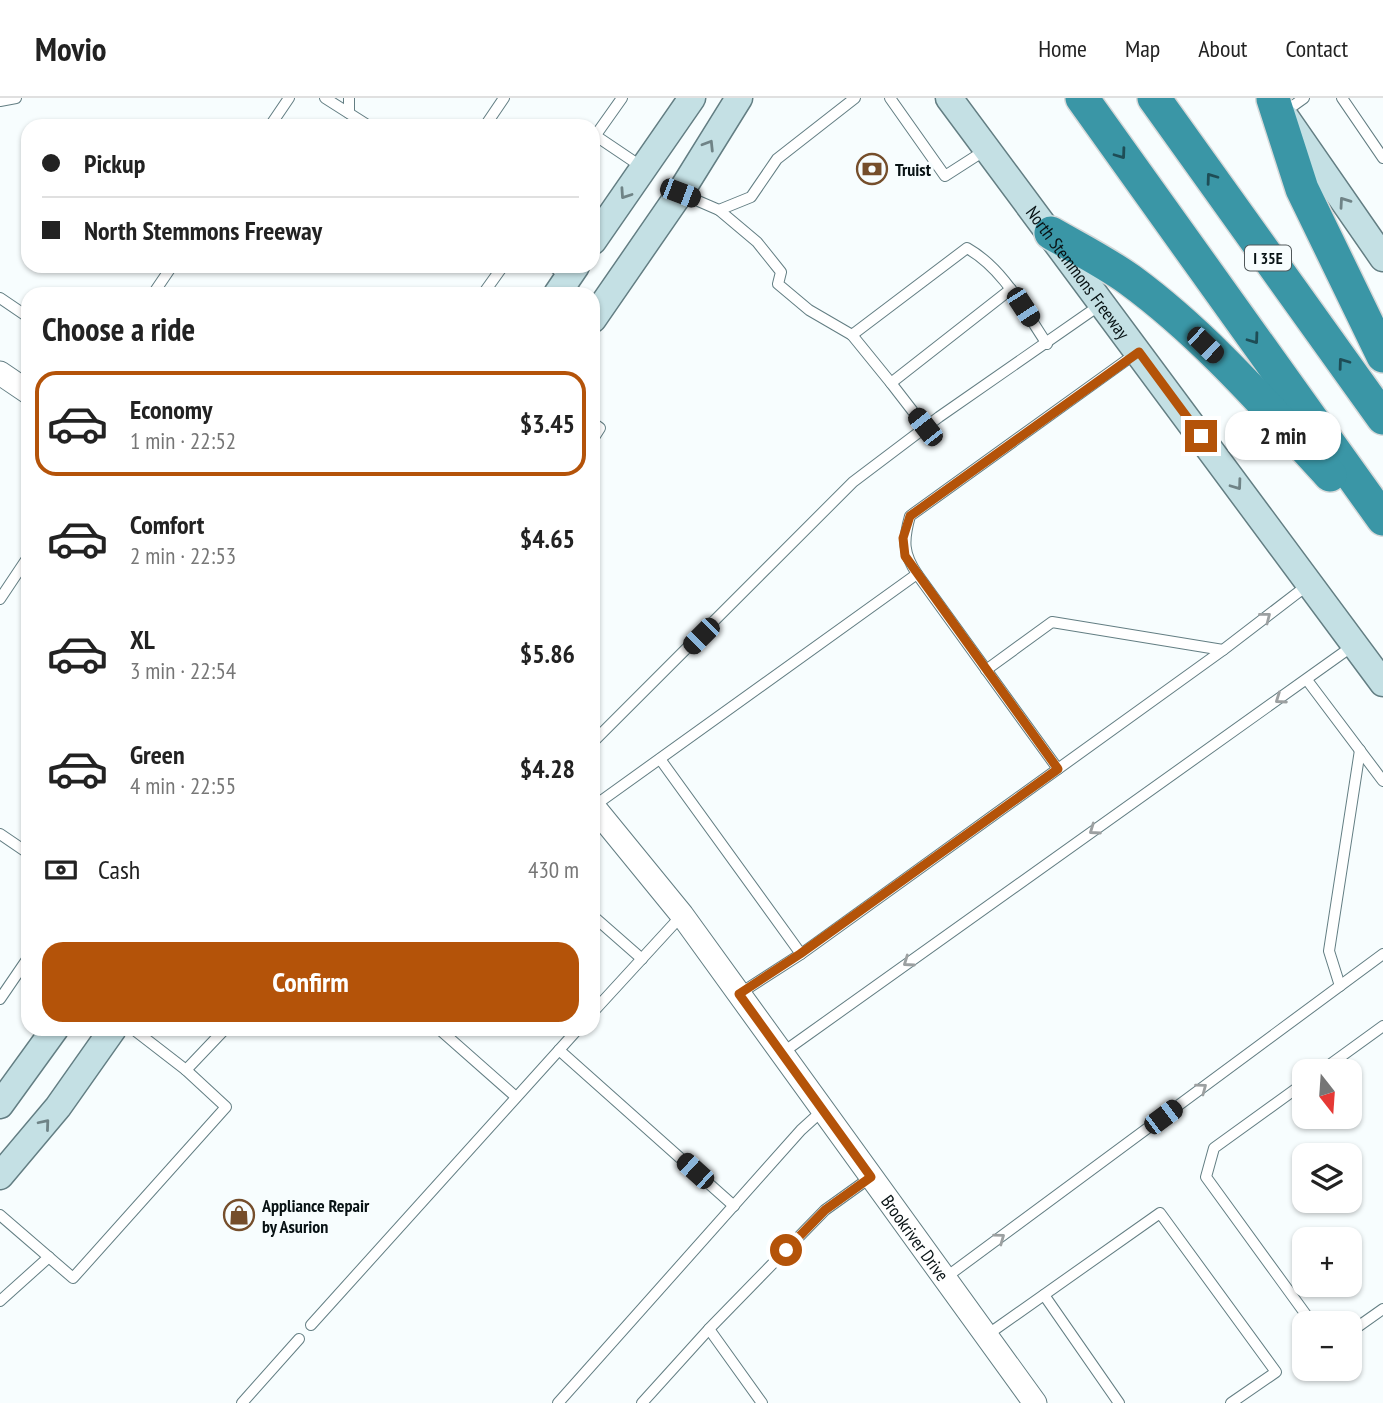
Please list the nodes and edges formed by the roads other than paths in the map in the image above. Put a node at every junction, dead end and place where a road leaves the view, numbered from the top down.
1 (16, 98) edge
2 (289, 98) edge
3 (325, 98) edge
4 (349, 98) edge
5 (504, 98) edge
6 (622, 98) edge
7 (692, 98) edge
8 (739, 98) edge
9 (855, 98) edge
10 (890, 98) edge
11 (949, 98) edge
12 (1082, 98) edge
13 (1154, 98) edge
14 (1342, 98) edge
15 (0, 101) edge
16 (1283, 102) edge
17 (349, 113) junction
18 (275, 119) edge
19 (358, 119) edge
20 (490, 119) edge
21 (600, 129) edge
22 (600, 142) edge
23 (988, 149) junction
24 (1383, 158) edge
25 (643, 167) junction
26 (680, 193) junction
27 (719, 210) junction
28 (600, 231) edge
29 (1051, 233) junction
30 (1383, 258) edge
31 (1011, 289) junction
32 (0, 298) edge
33 (1103, 303) junction
34 (600, 309) edge
35 (21, 312) edge
36 (852, 335) junction
37 (1047, 345) junction
38 (1139, 352) junction
39 (1383, 356) edge
40 (0, 373) edge
41 (891, 383) junction
42 (21, 387) edge
43 (1383, 418) edge
44 (925, 427) junction
45 (1383, 519) edge
46 (1383, 532) edge
47 (21, 568) edge
48 (917, 574) junction
49 (1309, 584) junction
50 (0, 599) edge
51 (1355, 645) junction
52 (1223, 650) junction
53 (986, 670) junction
54 (1307, 680) junction
55 (1383, 683) edge
56 (600, 735) edge
57 (1360, 750) junction
58 (660, 759) junction
59 (1058, 769) junction
60 (1383, 781) edge
61 (600, 801) edge
62 (600, 815) edge
63 (0, 834) edge
64 (21, 848) edge
65 (682, 915) junction
66 (600, 922) edge
67 (800, 954) junction
68 (1383, 954) edge
69 (642, 959) junction
70 (21, 968) edge
71 (1340, 986) junction
72 (739, 994) junction
73 (0, 999) edge
74 (600, 1004) edge
75 (1383, 1027) edge
76 (50, 1036) edge
77 (108, 1036) edge
78 (142, 1036) edge
79 (218, 1036) edge
80 (447, 1036) edge
81 (572, 1036) edge
82 (559, 1050) junction
83 (782, 1053) junction
84 (1338, 1059) edge
85 (186, 1070) junction
86 (1292, 1092) edge
87 (516, 1097) junction
88 (0, 1105) edge
89 (823, 1110) junction
90 (0, 1175) edge
91 (871, 1177) junction
92 (734, 1206) junction
93 (0, 1215) edge
94 (49, 1257) junction
95 (945, 1279) junction
96 (1044, 1295) junction
97 (0, 1301) edge
98 (1383, 1309) edge
99 (1303, 1311) edge
100 (1362, 1324) edge
101 (311, 1325) dead end
102 (709, 1329) junction
103 (986, 1336) junction
104 (299, 1339) dead end
105 (242, 1403) edge
106 (558, 1403) edge
107 (642, 1403) edge
108 (762, 1403) edge
109 (1035, 1403) edge
110 (1119, 1403) edge
111 (1231, 1403) edge

1 - 15 lane
2 - 18 lane
3 - 17 lane
4 - 17 lane
5 - 20 lane
6 - 21 lane
7 - 25 main road
26 -> 8 main road
9 - 27 lane
10 - 23 lane
11 - 23 main road, North Stemmons Freeway
12 -> 45 highway
43 -> 13 highway, I 35E
14 - 24 lane
30 -> 16 main road
16 - 39 highway
17 - 19 lane
22 - 25 lane
23 - 29 main road, North Stemmons Freeway
25 - 26 main road
25 -> 28 main road
26 - 27 lane
26 - 34 main road
27 - 36 lane
29 - 33 main road, North Stemmons Freeway
29 - 46 highway
31 - 36 lane
31 - 37 lane
31 - 41 lane
32 - 35 lane
33 - 37 lane
33 - 38 main road, North Stemmons Freeway
36 - 41 lane
37 - 44 lane
38 - 48 lane
38 -> 49 main road, North Stemmons Freeway
40 - 42 street
41 - 44 lane
44 - 56 lane
47 - 50 lane
48 - 53 lane
48 - 58 lane
49 - 51 main road, North Stemmons Freeway
52 -> 49 lane
51 - 54 lane
51 - 55 main road, North Stemmons Freeway
52 - 53 lane
52 - 59 lane
53 - 59 lane
54 - 57 lane
54 -> 83 lane
57 - 60 lane
57 - 71 lane
58 - 61 lane
58 - 67 lane
59 - 67 lane
62 - 65 street, Brookriver Drive
63 - 64 lane
65 - 69 lane
65 - 72 street, Brookriver Drive
66 - 69 lane
67 - 72 lane
68 - 71 lane
69 - 74 lane
70 - 73 lane
95 -> 71 lane
72 - 83 street, Brookriver Drive
75 - 84 lane
76 - 88 main road
90 -> 77 main road
78 - 85 lane
79 - 85 lane
80 - 87 lane
81 - 82 lane
82 - 87 lane
82 - 92 lane
83 - 89 street, Brookriver Drive
85 - 94 lane
86 - 99 lane
87 - 101 lane
89 - 91 street, Brookriver Drive
89 - 92 lane
91 - 95 street, Brookriver Drive
91 - 102 lane
92 - 106 lane
93 - 94 lane
94 - 97 lane
95 - 103 street, Brookriver Drive
96 - 103 lane
96 - 110 lane
96 - 111 lane
98 - 100 lane
102 - 107 lane
102 - 108 lane
103 - 109 street, Brookriver Drive
104 - 105 lane

